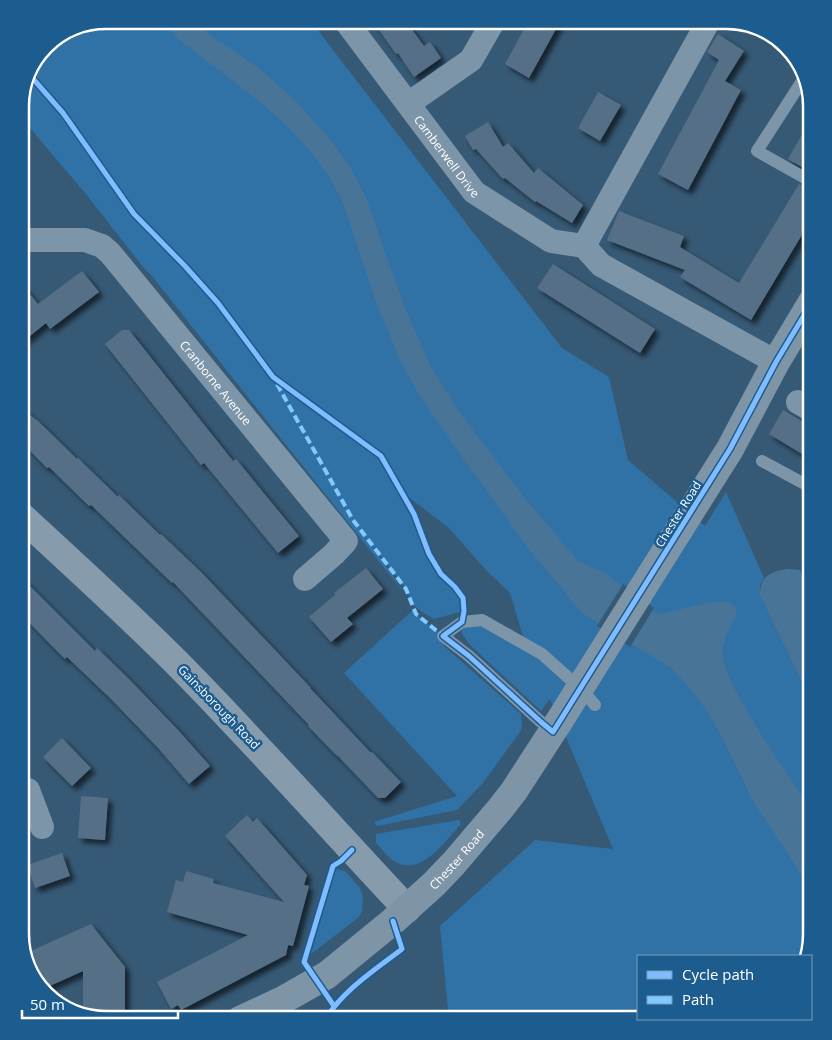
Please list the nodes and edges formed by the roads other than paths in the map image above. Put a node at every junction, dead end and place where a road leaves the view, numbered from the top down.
1 (352, 29) edge
2 (489, 29) edge
3 (704, 29) edge
4 (800, 84) edge
5 (408, 104) junction
6 (803, 177) edge
7 (29, 240) edge
8 (584, 246) junction
9 (803, 317) edge
10 (776, 362) junction
11 (762, 461) dead end
12 (803, 483) edge
13 (29, 523) edge
14 (305, 579) dead end
15 (595, 705) dead end
16 (556, 727) junction
17 (407, 909) junction
18 (283, 1010) edge

1 - 5 street, Camberwell Drive
2 - 5 street
3 - 8 street
4 - 6 lane
5 - 8 street, Camberwell Drive
7 - 14 street, Cranborne Avenue
8 - 10 street
9 - 10 highway, Chester Road
10 - 16 highway, Chester Road, bridge
11 - 12 lane
13 - 17 street, Gainsborough Road
15 - 16 lane
16 - 17 highway, Chester Road
17 - 18 highway, Chester Road

